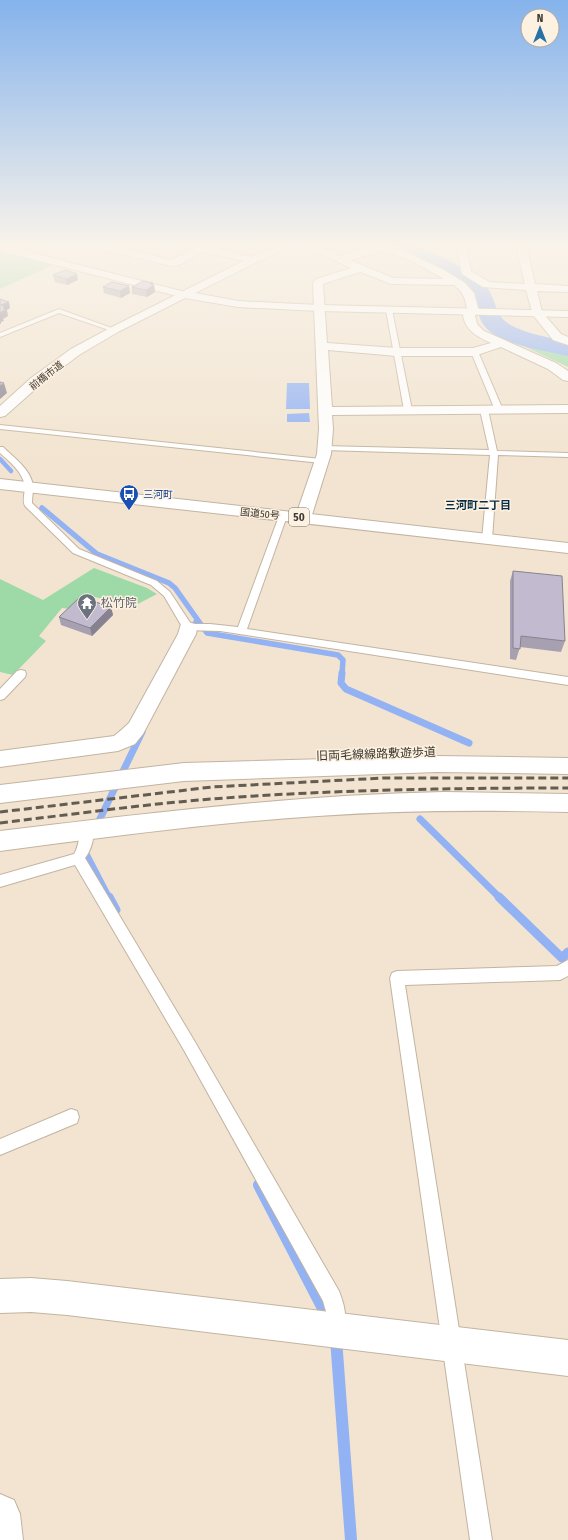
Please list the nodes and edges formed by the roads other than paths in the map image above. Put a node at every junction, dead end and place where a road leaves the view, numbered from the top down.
1 (43, 318) edge
2 (79, 318) edge
3 (138, 318) edge
4 (320, 318) edge
5 (390, 318) edge
6 (469, 318) edge
7 (541, 318) edge
8 (114, 330) junction
9 (0, 336) edge
10 (568, 341) edge
11 (502, 343) junction
12 (322, 346) junction
13 (396, 352) junction
14 (474, 352) junction
15 (568, 377) edge
16 (568, 409) edge
17 (408, 410) junction
18 (484, 410) junction
19 (498, 410) junction
20 (326, 411) junction
21 (0, 413) edge
22 (0, 427) edge
23 (324, 448) junction
24 (0, 449) edge
25 (494, 453) junction
26 (568, 455) edge
27 (321, 461) junction
28 (0, 484) edge
29 (29, 487) junction
30 (283, 516) junction
31 (303, 518) junction
32 (487, 539) junction
33 (568, 548) edge
34 (188, 628) junction
35 (241, 632) junction
36 (21, 674) dead end
37 (568, 680) edge
38 (0, 696) edge
39 (568, 753) edge
40 (0, 759) edge
41 (568, 766) edge
42 (184, 772) junction
43 (0, 794) edge
44 (568, 803) edge
45 (87, 830) junction
46 (0, 841) edge
47 (78, 858) junction
48 (0, 881) edge
49 (567, 971) edge
50 (71, 1117) dead end
51 (0, 1147) edge
52 (0, 1296) edge
53 (335, 1331) junction
54 (452, 1344) junction
55 (568, 1358) edge
56 (0, 1514) edge
57 (3, 1540) edge
58 (481, 1540) edge

1 - 9 lane
2 - 8 lane
3 - 8 main road, 前橋市道
4 - 12 main road
5 - 13 lane
6 - 11 main road
7 - 10 main road
8 - 21 main road, 前橋市道
11 - 14 main road
11 - 15 main road
12 - 13 main road
12 - 20 main road
13 - 14 main road
13 - 17 lane
14 - 19 lane
16 - 19 main road
17 - 18 main road
17 - 20 main road
18 - 19 main road
18 - 25 lane
20 - 23 main road
22 - 27 lane
23 - 25 lane
23 - 27 main road
24 - 29 lane
25 - 26 lane
25 - 32 lane
27 - 31 main road
28 - 29 main road, 国道50号 / 50
29 - 30 main road, 国道50号 / 50
29 - 34 lane
30 - 31 main road, 国道50号 / 50
30 - 35 lane
31 - 32 main road, 国道50号 / 50
32 - 33 main road, 国道50号 / 50
34 - 35 lane
34 - 40 main road
35 - 37 lane
36 - 38 lane
39 - 42 main road, 旧両毛線線路敷遊歩道
41 - 42 main road, 旧両毛線線路敷遊歩道
42 - 43 main road, 旧両毛線線路敷遊歩道
44 - 45 main road
45 - 46 main road
45 - 47 lane
47 - 48 lane
47 - 53 lane
49 - 54 lane
50 - 51 lane
52 - 53 main road
53 - 54 main road
54 - 55 main road
54 - 58 lane
56 - 57 main road

